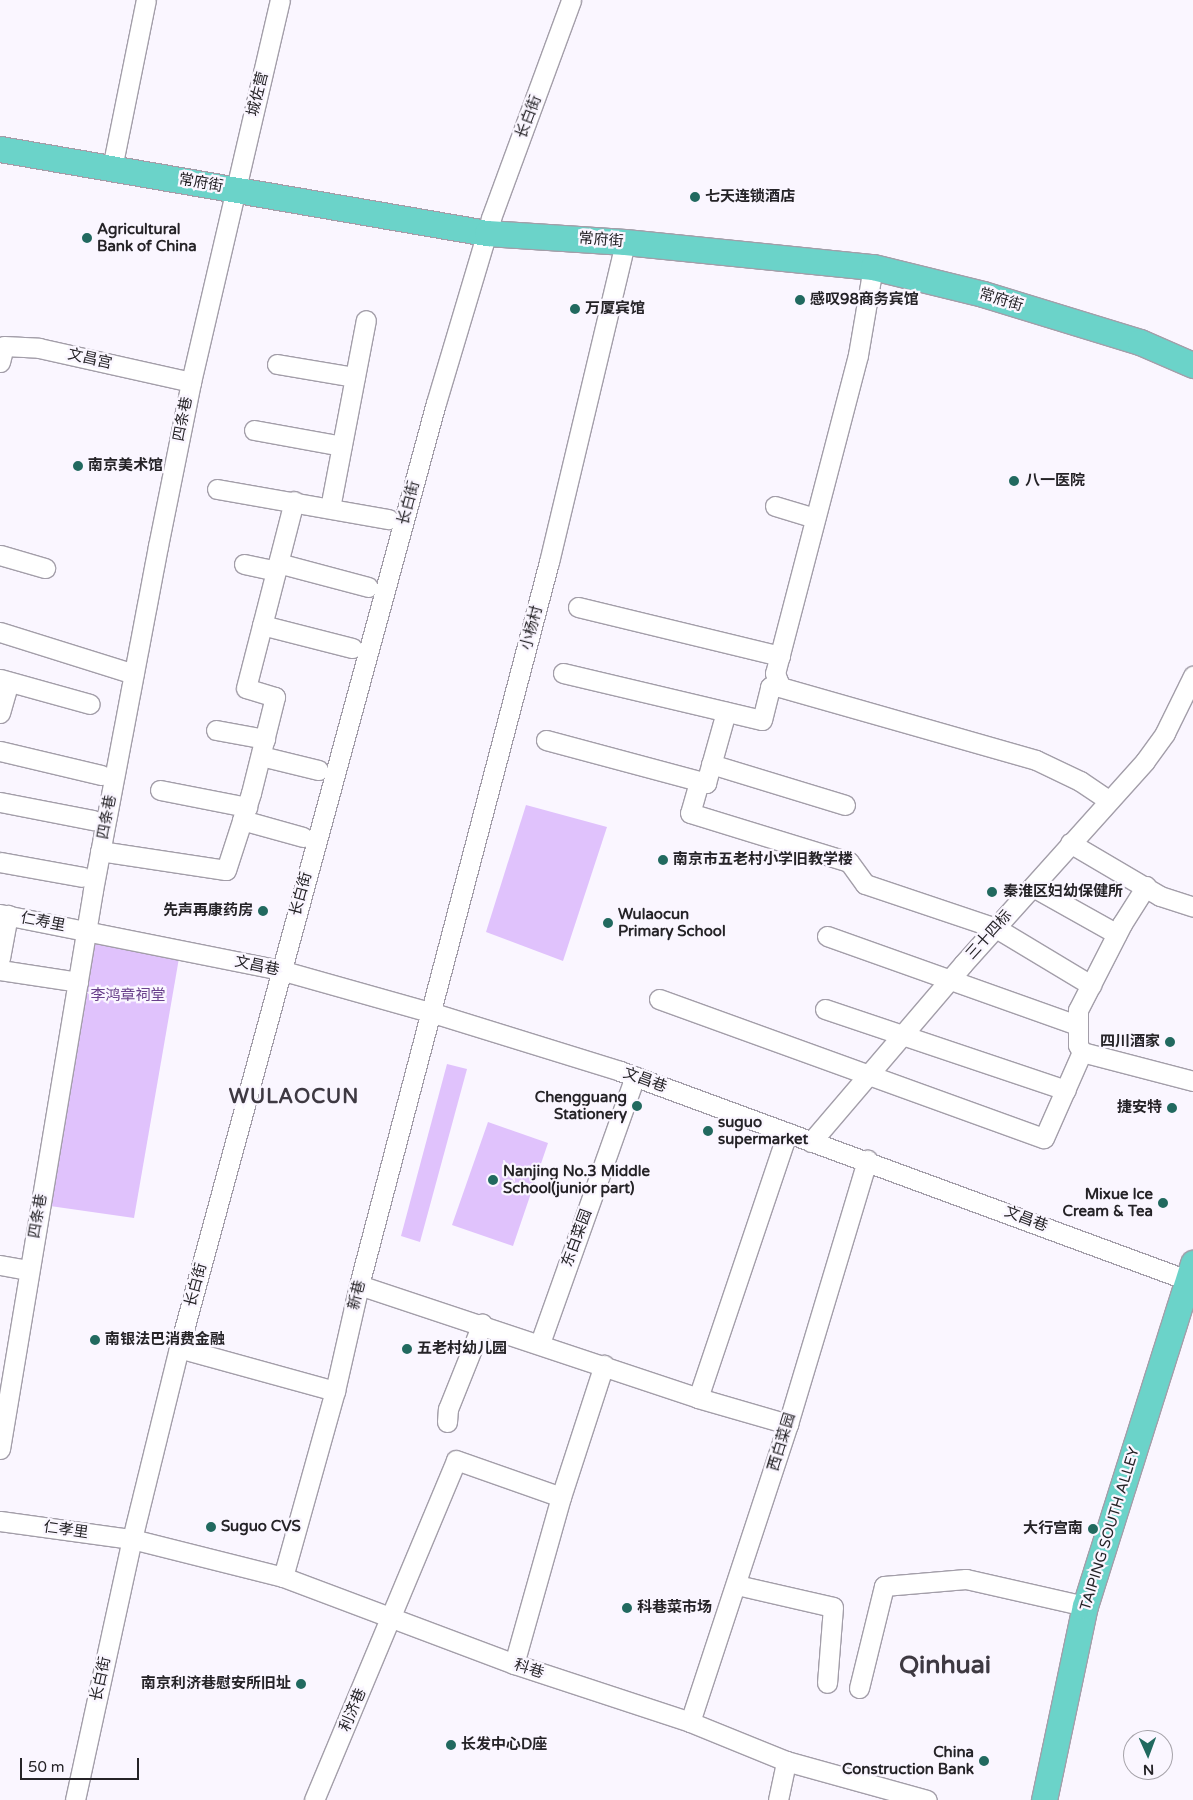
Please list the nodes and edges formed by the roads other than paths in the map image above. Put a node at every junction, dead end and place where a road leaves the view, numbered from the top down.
1 (146, 0) edge
2 (280, 0) edge
3 (571, 0) edge
4 (0, 150) edge
5 (112, 168) junction
6 (235, 189) junction
7 (487, 232) junction
8 (625, 242) junction
9 (873, 266) junction
10 (366, 320) dead end
11 (0, 362) edge
12 (277, 364) dead end
13 (1193, 365) edge
14 (355, 378) junction
15 (191, 382) junction
16 (254, 430) dead end
17 (342, 446) junction
18 (217, 489) dead end
19 (294, 501) junction
20 (775, 506) dead end
21 (330, 508) junction
22 (816, 518) junction
23 (388, 519) dead end
24 (0, 554) edge
25 (244, 564) dead end
26 (277, 567) junction
27 (44, 568) dead end
28 (368, 587) dead end
29 (578, 607) dead end
30 (262, 625) junction
31 (0, 632) edge
32 (352, 648) dead end
33 (780, 656) junction
34 (564, 673) dead end
35 (134, 674) junction
36 (1193, 676) edge
37 (4, 681) edge
38 (778, 681) junction
39 (90, 704) dead end
40 (0, 712) edge
41 (726, 712) junction
42 (216, 730) dead end
43 (546, 740) dead end
44 (263, 748) junction
45 (0, 751) edge
46 (711, 764) junction
47 (318, 770) dead end
48 (101, 775) dead end
49 (699, 782) junction
50 (160, 790) dead end
51 (1107, 800) junction
52 (0, 802) edge
53 (845, 805) dead end
54 (245, 813) junction
55 (93, 820) dead end
56 (303, 837) dead end
57 (1070, 844) junction
58 (100, 851) junction
59 (0, 862) edge
60 (83, 877) dead end
61 (1146, 886) junction
62 (1033, 887) junction
63 (1193, 908) edge
64 (4, 914) edge
65 (996, 928) junction
66 (87, 930) junction
67 (1117, 934) junction
68 (827, 936) dead end
69 (0, 958) edge
70 (0, 970) edge
71 (280, 970) junction
72 (950, 979) junction
73 (78, 982) junction
74 (1091, 985) junction
75 (659, 999) dead end
76 (825, 1009) dead end
77 (433, 1013) junction
78 (1077, 1025) junction
79 (902, 1036) junction
80 (1082, 1052) junction
81 (635, 1076) junction
82 (868, 1077) junction
83 (1193, 1081) edge
84 (1066, 1090) junction
85 (787, 1133) junction
86 (811, 1142) junction
87 (867, 1160) junction
88 (0, 1265) edge
89 (29, 1270) junction
90 (1192, 1275) edge
91 (359, 1285) junction
92 (482, 1324) junction
93 (540, 1344) junction
94 (179, 1348) junction
95 (604, 1365) junction
96 (335, 1391) junction
97 (698, 1398) junction
98 (447, 1422) dead end
99 (788, 1424) junction
100 (0, 1449) edge
101 (561, 1497) junction
102 (0, 1521) edge
103 (132, 1539) junction
104 (283, 1577) junction
105 (737, 1585) junction
106 (1085, 1606) junction
107 (392, 1620) junction
108 (514, 1664) junction
109 (827, 1683) dead end
110 (859, 1688) dead end
111 (690, 1722) junction
112 (786, 1761) junction
113 (74, 1800) edge
114 (314, 1800) edge
115 (778, 1800) edge
116 (927, 1800) edge
117 (1044, 1800) edge

1 - 5 street
2 - 6 street, 城佐营
3 - 7 street, 长白街
4 - 5 main road, 常府街
5 - 6 main road, 常府街
6 - 7 main road, 常府街
6 - 15 street, 四条巷
7 - 8 main road, 常府街
7 - 71 street, 长白街
8 - 9 main road, 常府街
8 - 77 street, 小杨村
9 - 13 main road, 常府街
9 - 22 street
10 - 14 street
11 - 15 street, 文昌宫
12 - 14 street
14 - 17 street
15 - 35 street, 四条巷
16 - 17 street
17 - 21 street
18 - 19 street
19 - 21 street
19 - 26 street
20 - 22 street
21 - 23 street
22 - 33 street
24 - 27 street
25 - 26 street
26 - 28 street
26 - 30 street
29 - 33 street
30 - 32 street
30 - 44 street
31 - 35 street
33 - 38 street
34 - 41 street
35 - 58 street, 四条巷
36 - 51 street, 三十四标
37 - 39 street
37 - 40 street
38 - 41 street
38 - 51 street
41 - 46 street
42 - 44 street
43 - 49 street
44 - 47 street
44 - 54 street
45 - 48 street
46 - 49 street
46 - 53 street
49 - 65 street
50 - 54 street
51 - 57 street, 三十四标
52 - 55 street
54 - 56 street
54 - 58 street
57 - 61 street
57 - 62 street, 三十四标
58 - 66 street, 四条巷
59 - 60 street
61 - 63 street
61 - 67 street
62 - 65 street, 三十四标
62 - 67 street
64 - 66 street, 仁寿里
64 - 69 street
65 - 72 street, 三十四标
65 - 74 street
66 - 71 street, 文昌巷
66 - 73 street, 四条巷
67 - 74 street
68 - 72 street
70 - 73 street
71 - 77 street, 文昌巷
71 - 94 street, 长白街
72 - 78 street
72 - 79 street, 三十四标
73 - 89 street, 四条巷
74 - 78 street
75 - 82 street
76 - 79 street
77 - 81 street, 文昌巷
77 - 91 street, 新巷
78 - 80 street
79 - 82 street, 三十四标
79 - 84 street
80 - 83 street
80 - 84 street
81 - 85 street, 文昌巷
81 - 93 street, 东白菜园
82 - 84 street
82 - 86 street, 三十四标
85 - 86 street, 文昌巷
85 - 97 street
86 - 87 street, 文昌巷
87 - 90 street, 文昌巷
87 - 99 street, 西白菜园
88 - 89 street
89 - 100 street, 四条巷
90 - 106 main road, TAIPING SOUTH ALLEY
91 - 92 street
91 - 96 street, 新巷
92 - 93 street
92 - 98 street
93 - 95 street
94 - 96 street
94 - 103 street, 长白街
95 - 97 street
95 - 101 street
96 - 104 street, 新巷
97 - 99 street
99 - 105 street, 西白菜园
101 - 107 street, 利济巷
101 - 108 street
102 - 103 street, 仁孝里
103 - 104 street, 科巷
103 - 113 street, 长白街
104 - 107 street, 科巷
105 - 109 street
105 - 111 street, 西白菜园
106 - 110 street
106 - 117 main road, TAIPING SOUTH ALLEY
107 - 108 street, 科巷
107 - 114 street, 利济巷
108 - 111 street, 科巷
111 - 112 street, 科巷
112 - 115 street
112 - 116 street, 科巷

